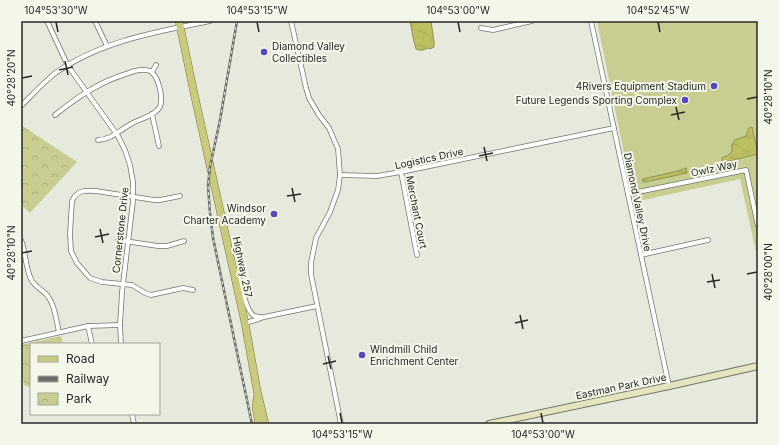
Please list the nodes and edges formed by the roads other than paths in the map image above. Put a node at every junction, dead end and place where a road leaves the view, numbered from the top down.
1 (47, 21) edge
2 (95, 21) edge
3 (210, 21) edge
4 (291, 21) edge
5 (532, 21) edge
6 (591, 21) edge
7 (180, 24) edge
8 (481, 28) dead end
9 (107, 46) junction
10 (156, 65) dead end
11 (68, 66) junction
12 (152, 72) junction
13 (86, 91) junction
14 (21, 106) edge
15 (152, 114) junction
16 (55, 115) dead end
17 (614, 128) junction
18 (116, 134) junction
19 (98, 140) dead end
20 (159, 146) dead end
21 (401, 172) junction
22 (340, 175) junction
23 (628, 194) junction
24 (180, 196) dead end
25 (134, 197) junction
26 (758, 226) edge
27 (21, 240) edge
28 (118, 240) dead end
29 (708, 240) dead end
30 (128, 241) junction
31 (184, 242) dead end
32 (418, 255) dead end
33 (641, 255) junction
34 (232, 265) junction
35 (122, 284) junction
36 (193, 290) dead end
37 (317, 306) junction
38 (264, 317) junction
39 (245, 323) junction
40 (120, 325) junction
41 (88, 326) junction
42 (59, 332) junction
43 (21, 340) edge
44 (92, 343) edge
45 (121, 343) edge
46 (758, 366) edge
47 (669, 386) junction
48 (257, 390) junction
49 (265, 422) edge
50 (259, 424) edge
51 (341, 424) edge
52 (489, 424) edge

1 - 11 street, Cornerstone Drive
2 - 9 street
3 - 7 street
4 - 22 street
5 - 8 street
6 - 17 street, Diamond Valley Drive
7 - 9 street
7 - 34 main road, Highway 257
9 - 11 street
10 - 12 street
11 - 13 street, Cornerstone Drive
11 - 14 street
12 - 13 street
12 - 15 street
13 - 16 street
13 - 18 street, Cornerstone Drive
15 - 18 street
15 - 20 street
17 - 21 street, Logistics Drive
17 - 23 street, Diamond Valley Drive
18 - 19 street
18 - 25 street, Cornerstone Drive
21 - 22 street, Logistics Drive
21 - 32 street, Merchant Court
22 - 37 street
23 - 26 street, Owlz Way
23 - 33 street, Diamond Valley Drive
24 - 25 street
25 - 30 street, Cornerstone Drive
25 - 35 street
27 - 42 street
28 - 30 street
29 - 33 street
30 - 31 street
30 - 35 street, Cornerstone Drive
33 - 47 street, Diamond Valley Drive
34 - 38 street
34 - 39 main road, Highway 257
35 - 36 street
35 - 40 street, Cornerstone Drive
37 - 38 street
37 - 51 street
38 - 39 street
39 - 48 main road, Highway 257
40 - 41 street
40 - 45 street, Cornerstone Drive
41 - 42 street
41 - 44 street
42 - 43 street
46 - 47 street, Eastman Park Drive
47 - 52 street, Eastman Park Drive
48 - 49 main road, Highway 257
48 - 50 main road

